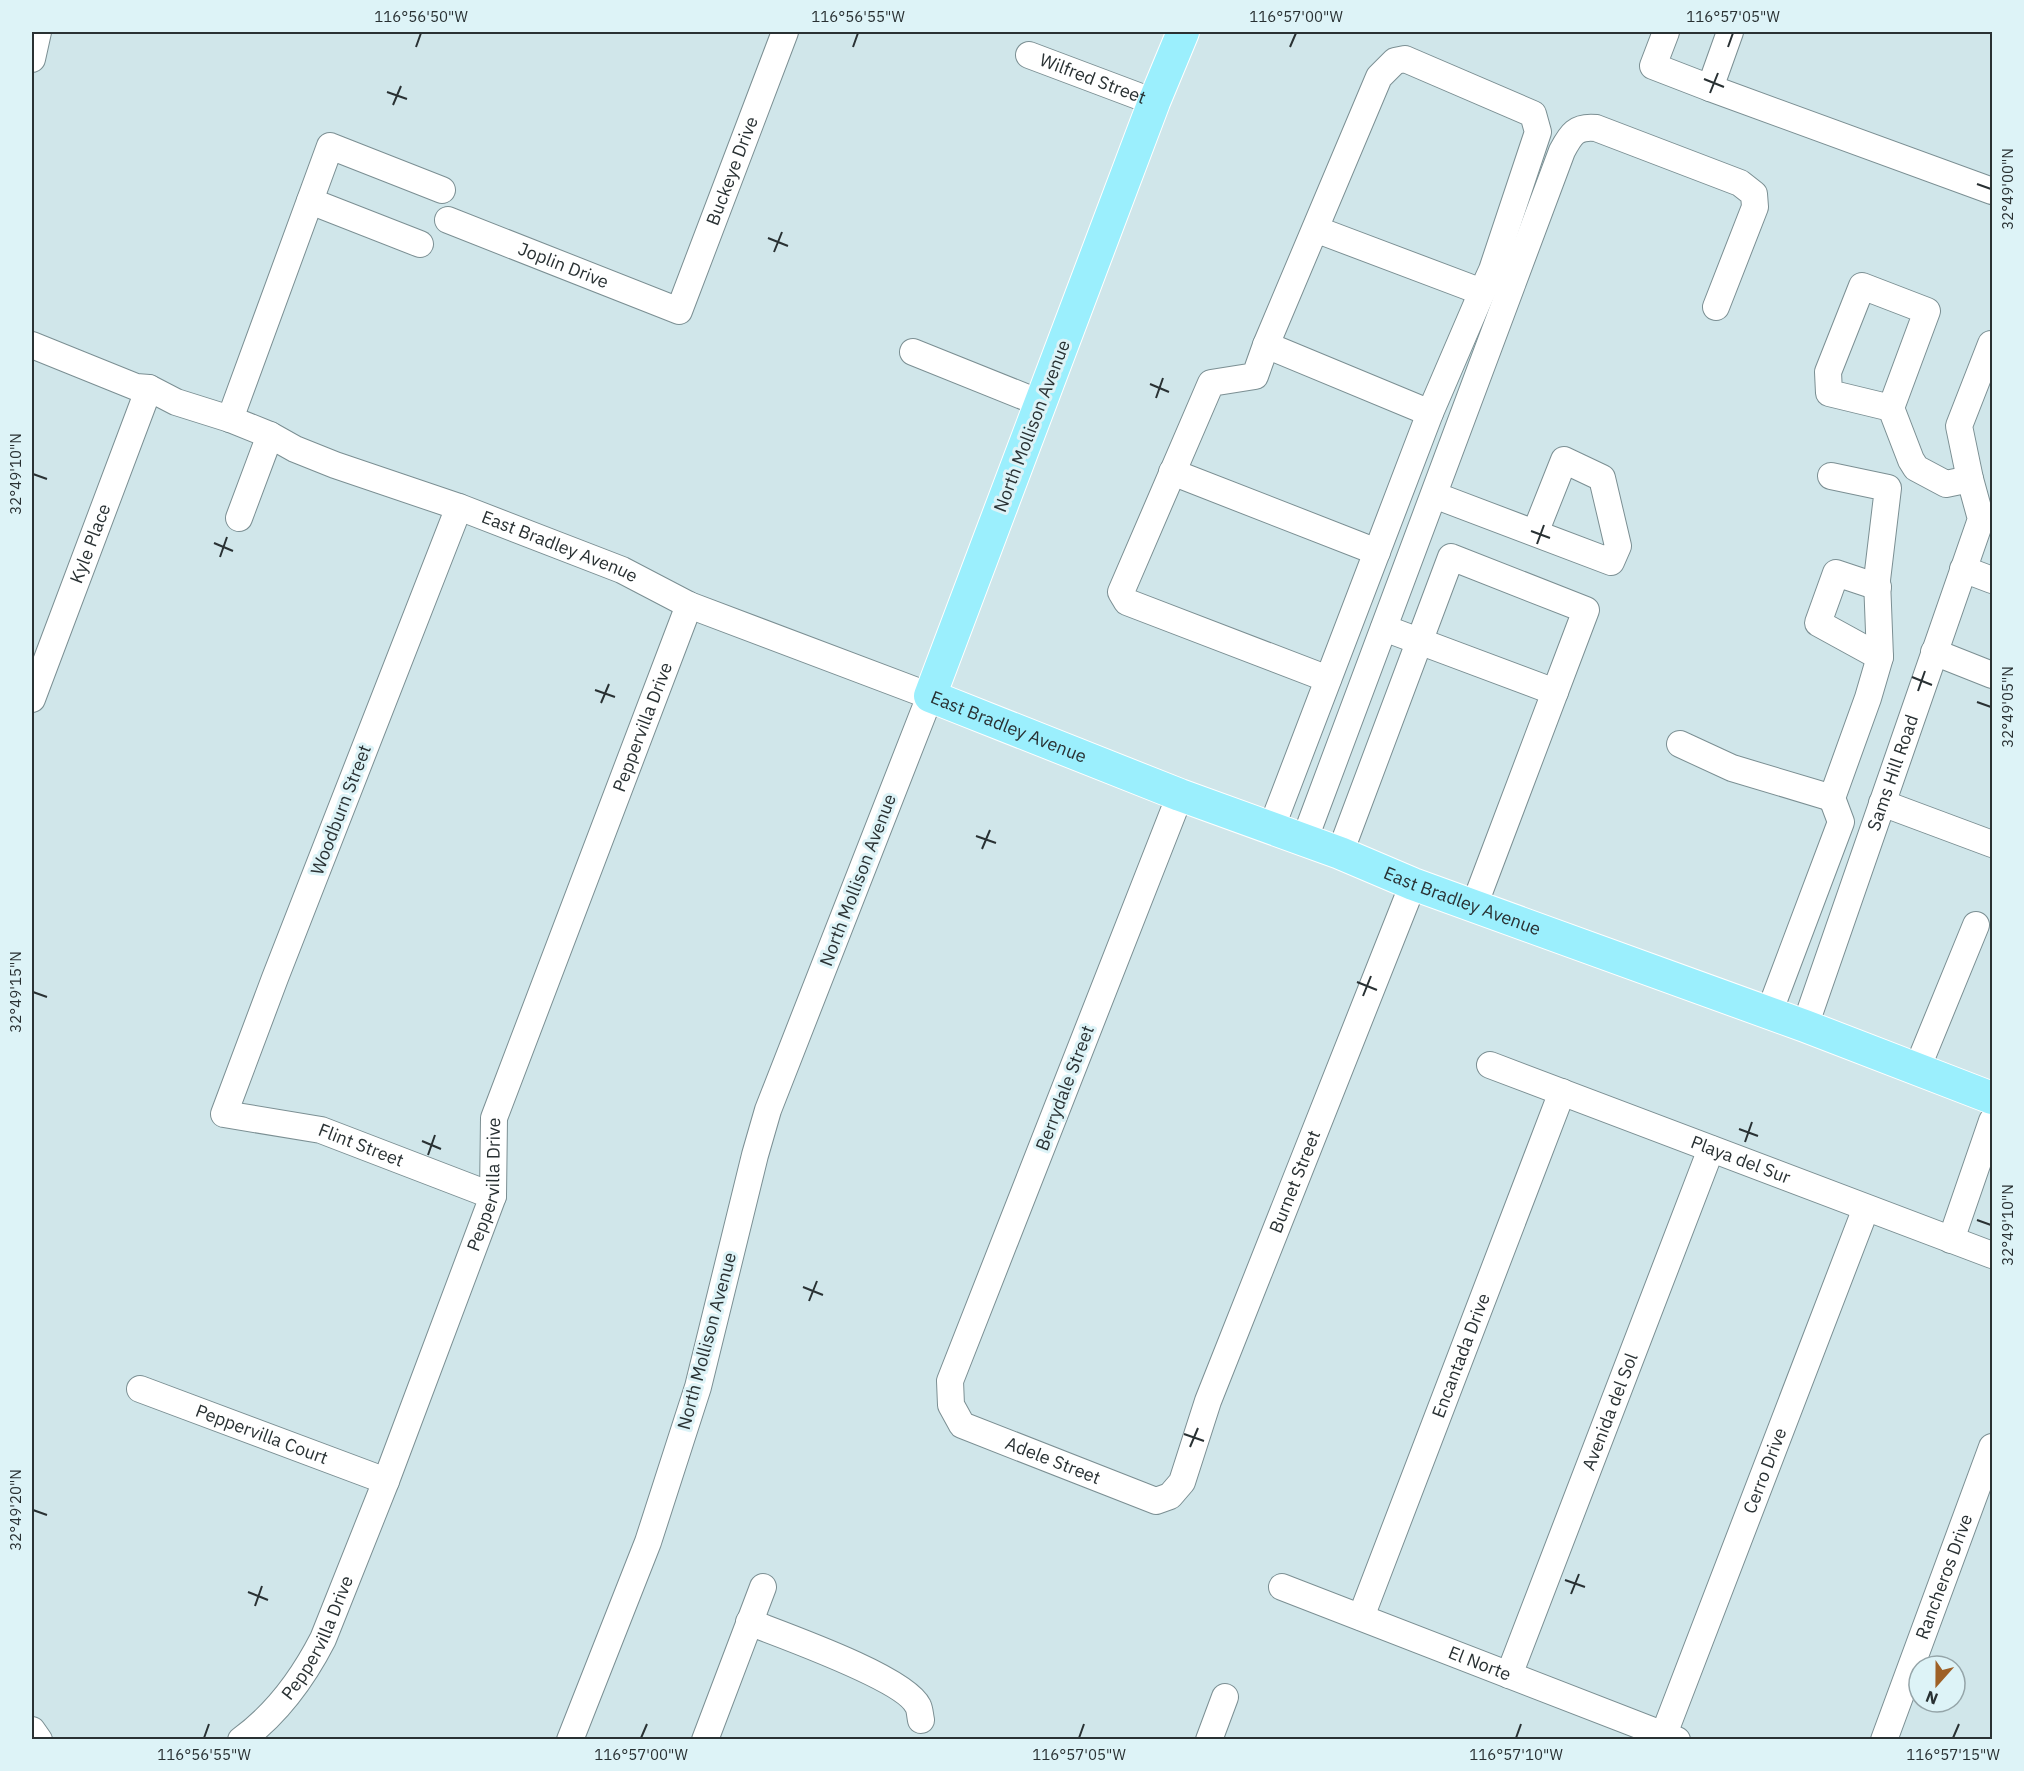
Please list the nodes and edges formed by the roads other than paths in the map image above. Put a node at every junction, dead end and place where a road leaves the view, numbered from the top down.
1 (38, 32) edge
2 (785, 32) edge
3 (1183, 32) edge
4 (1666, 32) edge
5 (1730, 32) edge
6 (1029, 55) dead end
7 (32, 59) edge
8 (1710, 88) junction
9 (1154, 102) junction
10 (442, 190) dead end
11 (1992, 191) edge
12 (310, 201) junction
13 (448, 220) dead end
14 (1315, 229) junction
15 (420, 244) dead end
16 (1482, 292) junction
17 (1716, 308) dead end
18 (679, 311) joint
19 (1991, 344) dead end
20 (32, 345) edge
21 (1266, 345) junction
22 (913, 352) dead end
23 (149, 388) junction
24 (1040, 403) junction
25 (1891, 408) junction
26 (1430, 413) junction
27 (230, 419) junction
28 (270, 435) junction
29 (1172, 472) junction
30 (1831, 476) dead end
31 (1970, 479) junction
32 (1434, 495) junction
33 (459, 507) junction
34 (1984, 513) edge
35 (239, 518) dead end
36 (1535, 533) dead end
37 (1377, 552) junction
38 (1963, 569) junction
39 (1992, 580) edge
40 (1878, 588) junction
41 (689, 605) junction
42 (1384, 628) junction
43 (1419, 641) junction
44 (1934, 652) junction
45 (1880, 657) junction
46 (1992, 675) edge
47 (1328, 679) junction
48 (1555, 692) junction
49 (930, 696) junction
50 (32, 699) edge
51 (1680, 744) dead end
52 (1180, 795) junction
53 (1832, 798) junction
54 (1882, 803) junction
55 (1271, 829) junction
56 (1304, 841) junction
57 (1992, 844) edge
58 (1340, 853) junction
59 (1413, 884) junction
60 (1474, 906) junction
61 (1976, 925) dead end
62 (1769, 1013) junction
63 (1805, 1026) junction
64 (1490, 1065) dead end
65 (1917, 1070) junction
66 (1562, 1092) junction
67 (1992, 1098) edge
68 (224, 1114) joint
69 (1992, 1121) edge
70 (1711, 1149) junction
71 (493, 1196) junction
72 (1866, 1208) junction
73 (1951, 1240) junction
74 (1992, 1256) edge
75 (950, 1381) joint
76 (140, 1389) dead end
77 (1992, 1447) edge
78 (386, 1481) junction
79 (1182, 1482) joint
80 (763, 1587) dead end
81 (1282, 1587) dead end
82 (1361, 1617) junction
83 (750, 1622) junction
84 (1509, 1675) junction
85 (1225, 1697) dead end
86 (921, 1720) dead end
87 (32, 1730) edge
88 (1671, 1737) edge
89 (39, 1740) edge
90 (241, 1740) edge
91 (570, 1740) edge
92 (705, 1740) edge
93 (1209, 1740) edge
94 (1884, 1740) edge

1 - 7 street
2 - 18 street, Buckeye Drive
3 - 9 main road, North Mollison Avenue
4 - 8 street
5 - 8 street
6 - 9 street, Wilfred Street
8 - 11 street
9 - 24 main road, North Mollison Avenue
10 - 12 street
12 - 15 street
12 - 27 street
13 - 18 street, Joplin Drive
14 - 16 street
14 - 16 street
14 - 21 street
16 - 26 street
17 - 32 street
19 - 31 street
20 - 23 street, East Bradley Avenue
21 - 26 street
21 - 29 street
22 - 24 street
23 - 27 street, East Bradley Avenue
23 - 50 street, Kyle Place
24 - 49 main road, North Mollison Avenue
25 - 25 street
25 - 31 street
26 - 37 street
27 - 28 street, East Bradley Avenue
28 - 33 street, East Bradley Avenue
28 - 35 street
29 - 37 street
29 - 47 street
30 - 40 street
31 - 34 street
32 - 36 street
32 - 42 street
33 - 41 street, East Bradley Avenue
33 - 68 street, Woodburn Street
34 - 38 street, Sams Hill Road
37 - 47 street
38 - 39 street
38 - 44 street, Sams Hill Road
40 - 45 street
40 - 45 street
41 - 49 street, East Bradley Avenue
41 - 71 street, Peppervilla Drive
42 - 43 street
42 - 56 street
43 - 48 street
43 - 48 street
43 - 58 street
44 - 46 street
44 - 54 street, Sams Hill Road
45 - 53 street
47 - 55 street
48 - 60 street
49 - 52 main road, East Bradley Avenue
49 - 91 street, North Mollison Avenue
51 - 53 street
52 - 55 main road, East Bradley Avenue
52 - 75 street, Berrydale Street
53 - 62 street
54 - 57 street
54 - 63 street, Sams Hill Road
55 - 56 main road, East Bradley Avenue
56 - 58 main road, East Bradley Avenue
58 - 59 main road, East Bradley Avenue
59 - 60 main road, East Bradley Avenue
59 - 79 street, Burnet Street
60 - 62 main road, East Bradley Avenue
61 - 65 street
62 - 63 main road, East Bradley Avenue
63 - 65 main road, East Bradley Avenue
64 - 66 street, Playa del Sur
65 - 67 main road, East Bradley Avenue
66 - 70 street, Playa del Sur
66 - 82 street, Encantada Drive
68 - 71 street, Flint Street
69 - 73 street
70 - 72 street, Playa del Sur
70 - 84 street, Avenida del Sol
71 - 78 street, Peppervilla Drive
72 - 73 street, Playa del Sur
72 - 88 street, Cerro Drive
73 - 74 street, Playa del Sur
75 - 79 street, Adele Street
76 - 78 street, Peppervilla Court
77 - 94 street, Rancheros Drive
78 - 90 street, Peppervilla Drive
80 - 83 street
81 - 82 street, El Norte
82 - 84 street, El Norte
83 - 86 street
83 - 92 street
84 - 88 street, El Norte
85 - 93 street
87 - 89 street

